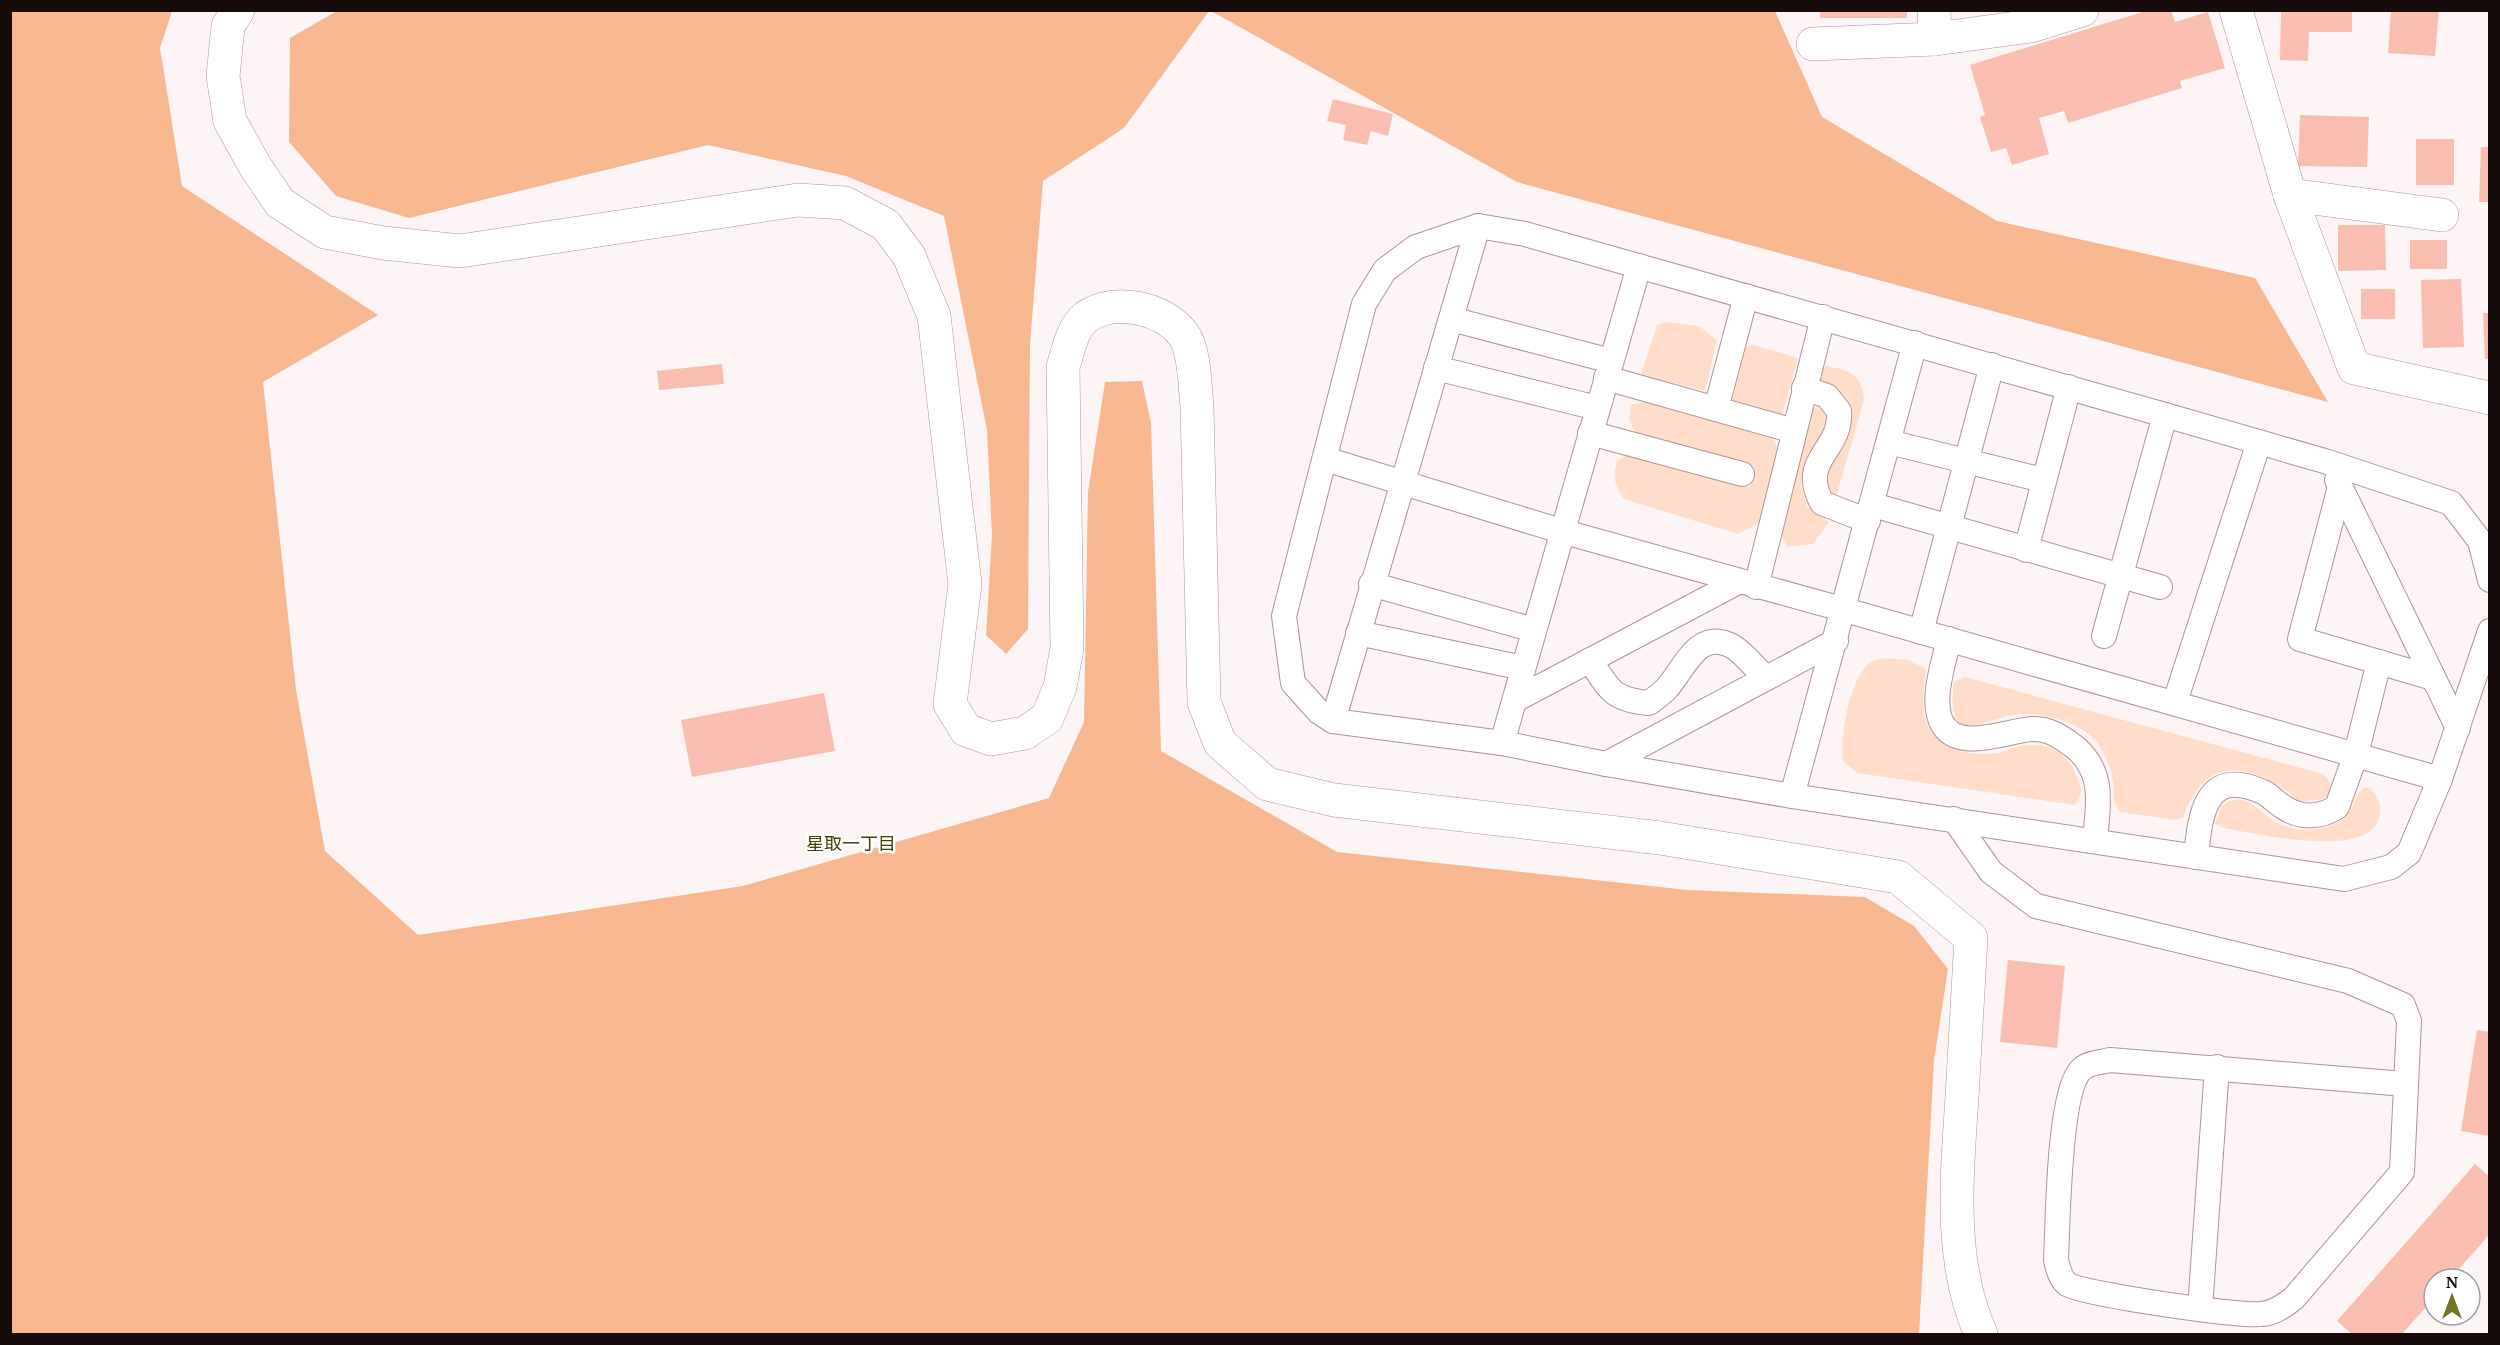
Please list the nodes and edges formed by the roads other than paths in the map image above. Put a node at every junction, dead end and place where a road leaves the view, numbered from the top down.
1 (238, 10) edge
2 (2082, 10) edge
3 (2236, 10) edge
4 (1935, 25) edge
5 (1813, 44) dead end
6 (2290, 195) junction
7 (2442, 216) dead end
8 (1478, 226) junction
9 (1639, 266) junction
10 (1746, 296) junction
11 (1823, 316) junction
12 (1451, 319) junction
13 (1915, 343) junction
14 (1992, 365) junction
15 (1436, 368) junction
16 (1609, 370) junction
17 (2069, 387) junction
18 (1804, 388) junction
19 (2490, 398) edge
20 (1597, 408) junction
21 (1716, 409) junction
22 (2165, 414) junction
23 (1794, 431) junction
24 (1590, 433) junction
25 (1889, 442) junction
26 (2259, 442) junction
27 (1325, 459) junction
28 (1967, 460) junction
29 (2328, 462) junction
30 (1742, 474) dead end
31 (2043, 480) junction
32 (1403, 482) junction
33 (2340, 487) junction
34 (1870, 513) junction
35 (1948, 528) junction
36 (1561, 531) junction
37 (2026, 550) junction
38 (2121, 577) junction
39 (2490, 580) edge
40 (1371, 584) junction
41 (1747, 584) junction
42 (2160, 587) dead end
43 (1845, 610) junction
44 (1534, 630) junction
45 (1921, 632) junction
46 (2490, 632) edge
47 (1358, 633) junction
48 (2104, 636) dead end
49 (1949, 639) junction
50 (1836, 641) junction
51 (1590, 660) junction
52 (2379, 662) junction
53 (1523, 668) junction
54 (1766, 678) junction
55 (2433, 678) junction
56 (1515, 700) junction
57 (2175, 702) junction
58 (1333, 721) junction
59 (2458, 728) junction
60 (1502, 743) junction
61 (2356, 754) junction
62 (1606, 764) junction
63 (2440, 779) junction
64 (1792, 796) junction
65 (1954, 819) junction
66 (2095, 841) junction
67 (2196, 857) junction
68 (2217, 1066) junction
69 (2405, 1084) junction
70 (2200, 1309) junction
71 (1981, 1335) edge

1 - 71 street
2 - 4 street
3 - 6 street
4 - 5 street
6 - 7 street
6 - 19 street
8 - 9 lane
8 - 12 lane
8 - 27 lane
9 - 10 lane
9 - 16 lane
10 - 11 lane
10 - 21 lane
11 - 13 lane
11 - 18 lane
12 - 15 lane
12 - 16 lane
13 - 14 lane
13 - 25 lane
14 - 17 lane
14 - 28 lane
15 - 20 lane
15 - 32 lane
16 - 20 lane
16 - 21 lane
17 - 22 lane
17 - 31 lane
18 - 23 lane
18 - 34 lane
20 - 24 lane
21 - 23 lane
22 - 26 lane
22 - 38 lane
23 - 41 lane
24 - 30 lane
24 - 36 lane
25 - 28 lane
25 - 34 lane
26 - 29 lane
26 - 57 lane
27 - 32 lane
27 - 58 lane
28 - 31 lane
28 - 35 lane
29 - 33 lane
29 - 39 lane
31 - 37 lane
32 - 36 lane
32 - 40 lane
33 - 52 lane
33 - 55 lane
34 - 35 lane
34 - 43 lane
35 - 37 lane
35 - 45 lane
36 - 41 lane
36 - 44 lane
37 - 38 lane
38 - 42 lane
38 - 48 lane
40 - 44 lane
40 - 47 lane
41 - 43 lane
41 - 51 lane
43 - 45 lane
43 - 50 lane
44 - 53 lane
45 - 49 lane
46 - 59 lane
47 - 53 lane
47 - 58 lane
49 - 57 lane
49 - 66 lane
50 - 54 lane
50 - 64 lane
51 - 54 lane
51 - 56 lane
52 - 55 lane
52 - 61 lane
53 - 56 lane
54 - 62 lane
55 - 59 lane
56 - 60 lane
57 - 61 lane
58 - 60 lane
59 - 63 lane
60 - 62 lane
61 - 63 lane
61 - 67 lane
62 - 64 lane
63 - 67 lane
64 - 65 lane
65 - 66 lane
65 - 69 lane
66 - 67 lane
68 - 69 lane
68 - 70 lane
68 - 70 lane
69 - 70 lane

